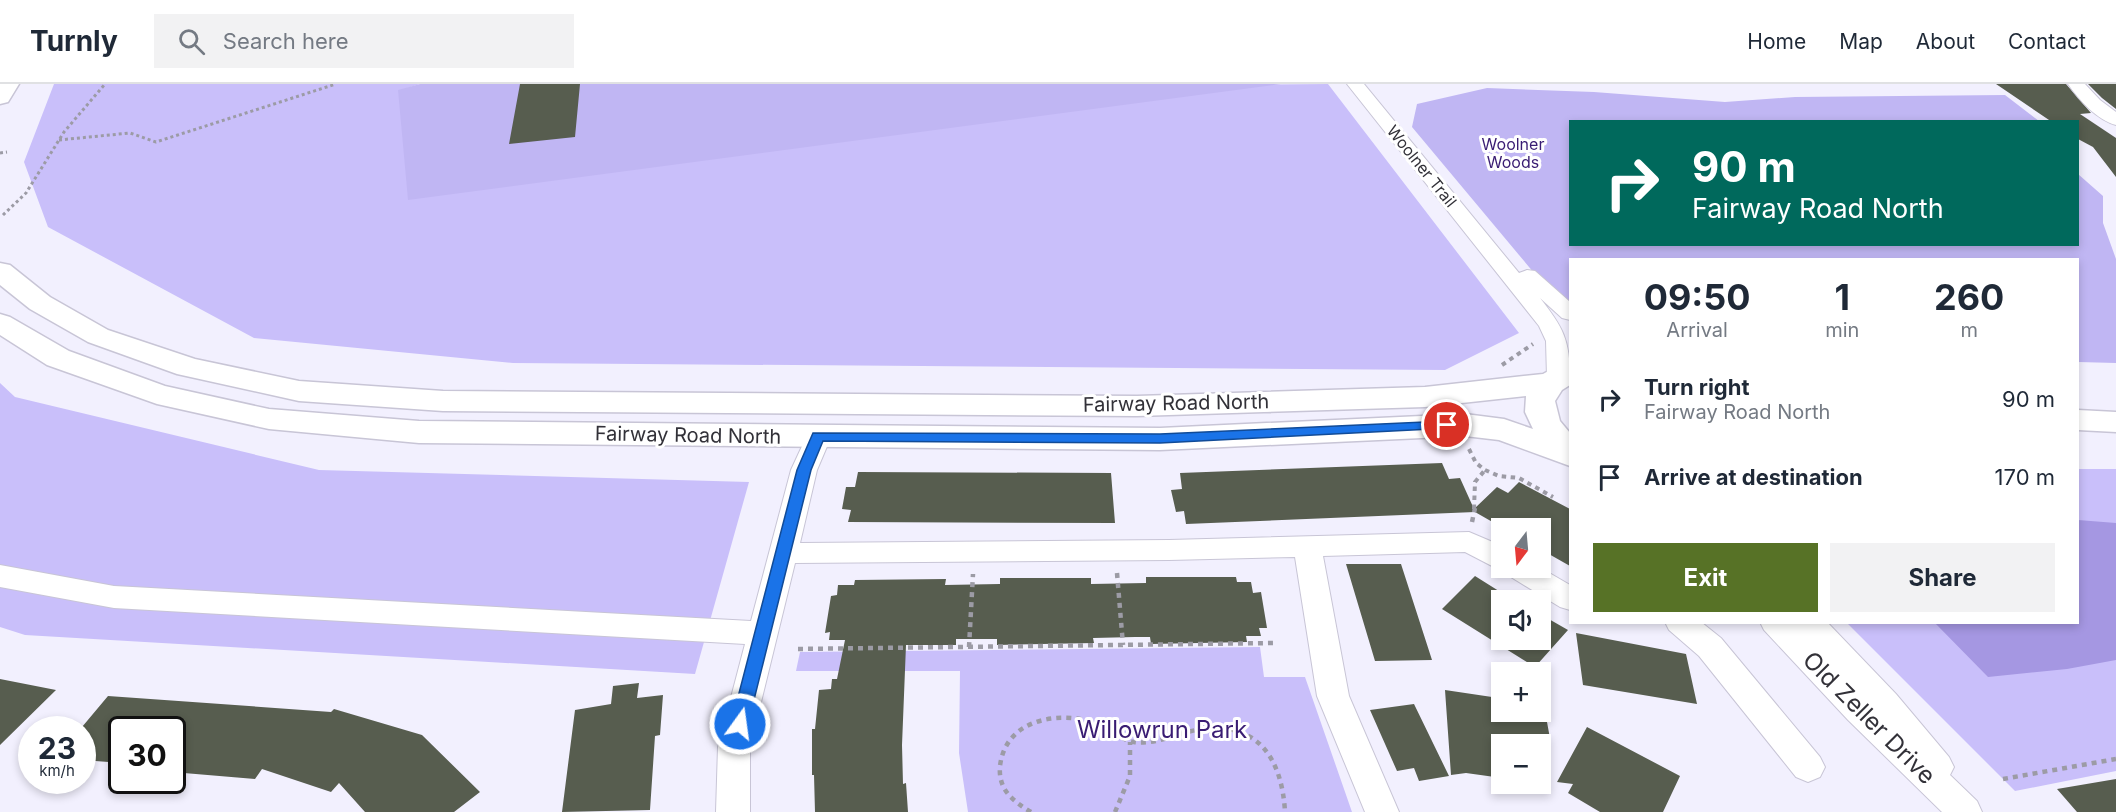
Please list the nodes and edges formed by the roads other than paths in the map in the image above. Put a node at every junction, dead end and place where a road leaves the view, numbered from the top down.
1 (8, 84) edge
2 (1354, 84) edge
3 (2076, 84) edge
4 (0, 97) edge
5 (2116, 120) edge
6 (1488, 248) junction
7 (0, 271) edge
8 (1569, 313) edge
9 (0, 323) edge
10 (1560, 378) edge
11 (2079, 420) edge
12 (2116, 422) edge
13 (818, 437) junction
14 (2079, 440) edge
15 (2116, 440) edge
16 (1569, 452) edge
17 (1569, 453) edge
18 (1308, 546) junction
19 (782, 553) junction
20 (1491, 553) edge
21 (0, 576) edge
22 (1534, 578) edge
23 (1569, 599) edge
24 (1682, 624) edge
25 (1777, 624) edge
26 (1810, 624) edge
27 (762, 633) junction
28 (1808, 767) dead end
29 (734, 812) edge
30 (1382, 812) edge
31 (1965, 812) edge
32 (1973, 812) edge

1 - 4 main road
2 - 6 street, Woolner Trail
3 - 5 street
6 - 8 street, Woolner Trail
6 - 10 street, Woolner Trail
7 - 10 main road, Fairway Road North
9 - 13 main road, Fairway Road North
10 - 16 main road
11 - 12 main road
13 - 17 main road, Fairway Road North
13 - 19 street
14 - 15 main road
18 - 19 street
18 - 20 street
18 - 30 street
19 - 27 street
21 - 27 street
22 - 23 street
24 - 28 street
25 - 31 street, Old Zeller Drive
26 - 32 street, Old Zeller Drive
27 - 29 street

